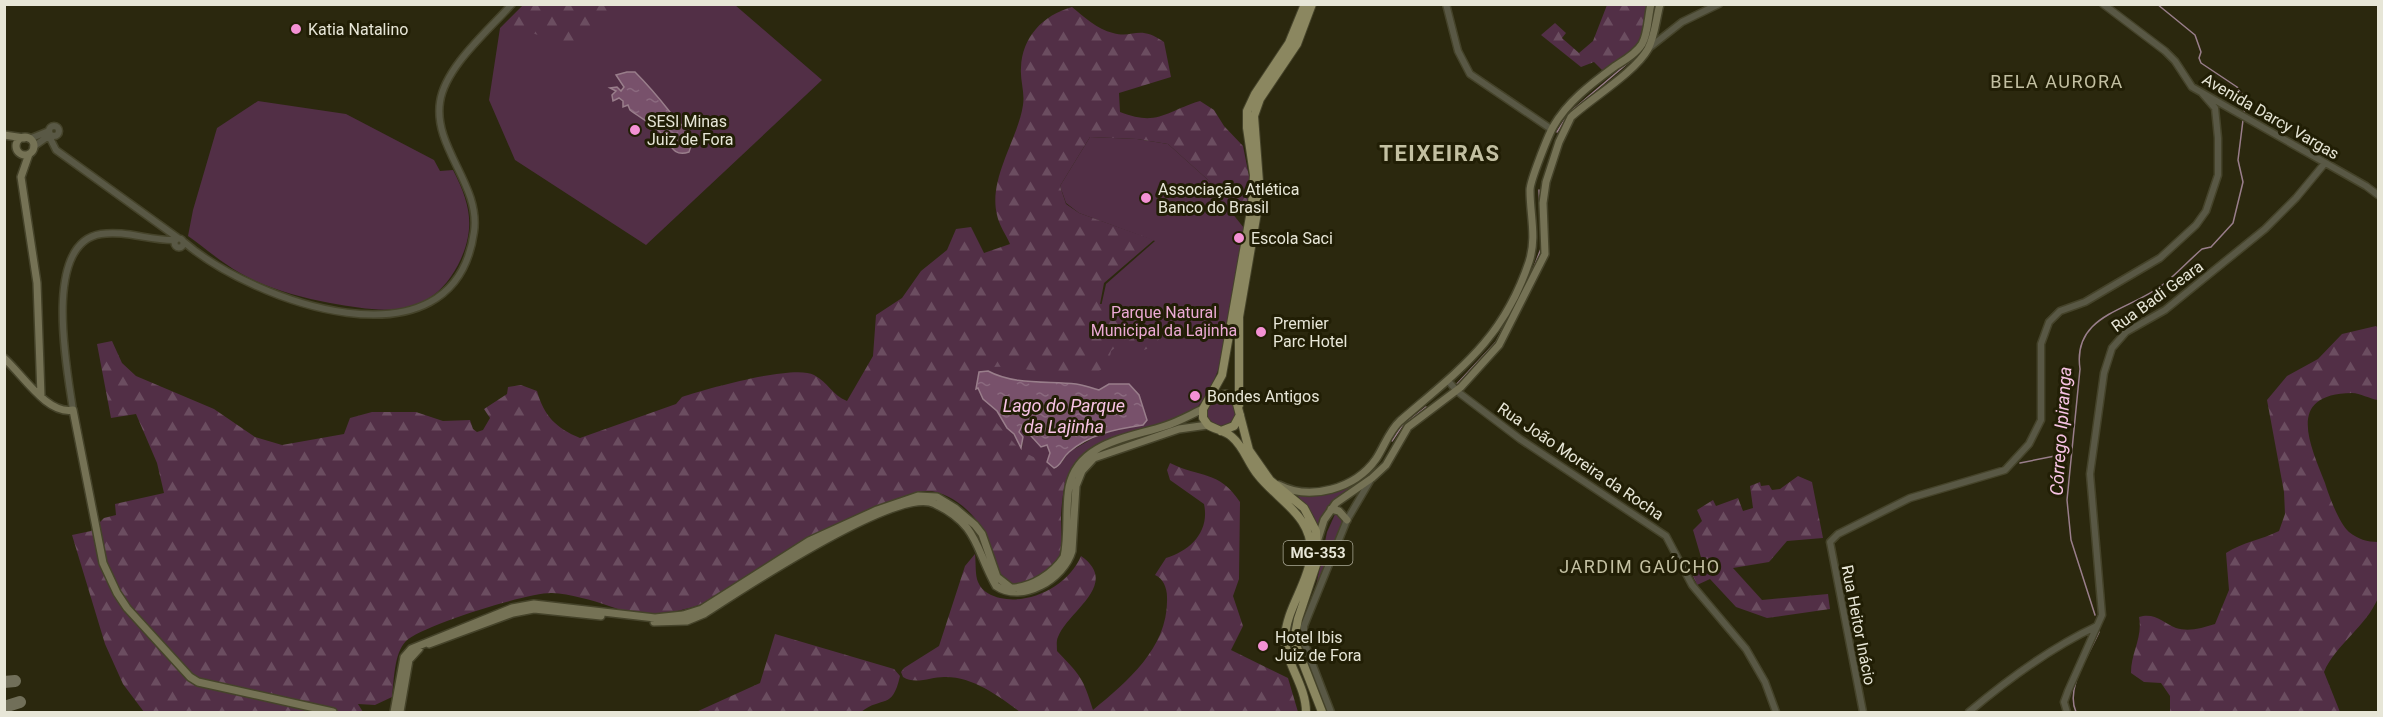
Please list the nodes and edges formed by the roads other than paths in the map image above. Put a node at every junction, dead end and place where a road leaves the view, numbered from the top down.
1 (512, 4) edge
2 (1305, 4) edge
3 (1312, 4) edge
4 (1446, 4) edge
5 (1651, 4) edge
6 (1660, 4) edge
7 (1719, 4) edge
8 (2103, 4) edge
9 (1664, 36) junction
10 (1652, 40) junction
11 (1644, 44) junction
12 (2202, 93) junction
13 (1551, 129) junction
14 (50, 134) junction
15 (4, 137) edge
16 (27, 138) junction
17 (1558, 142) junction
18 (33, 147) junction
19 (16, 149) junction
20 (29, 154) junction
21 (1542, 157) junction
22 (2325, 163) junction
23 (1548, 174) junction
24 (1530, 183) junction
25 (1545, 187) junction
26 (2379, 195) edge
27 (179, 243) junction
28 (4, 358) edge
29 (1226, 360) junction
30 (1238, 364) junction
31 (1449, 382) junction
32 (1456, 391) junction
33 (1434, 394) junction
34 (41, 396) junction
35 (1208, 398) junction
36 (1442, 402) junction
37 (1203, 408) junction
38 (1239, 409) junction
39 (73, 410) junction
40 (1208, 425) junction
41 (1219, 431) junction
42 (1383, 446) junction
43 (1270, 480) junction
44 (1363, 488) junction
45 (1330, 509) junction
46 (1347, 520) junction
47 (1318, 539) junction
48 (2097, 626) junction
49 (395, 711) edge
50 (333, 712) edge
51 (1307, 712) edge
52 (1320, 712) edge
53 (1331, 712) edge
54 (1776, 712) edge
55 (1863, 712) edge
56 (1970, 712) edge
57 (2067, 712) edge

1 - 27 street
2 - 29 main road
3 - 30 main road, MG-353
4 - 13 street
5 - 11 main road
6 - 10 main road
7 - 9 street
8 - 12 street, Avenida Darcy Vargas
9 - 10 street
9 - 11 street
10 - 11 main road
11 - 13 main road
11 - 17 main road
12 - 22 street, Avenida Darcy Vargas
12 - 55 street, Rua Heitor Inácio
13 - 17 main road
13 - 21 main road
14 - 16 street
14 - 18 street
14 - 27 street
15 - 16 main road
15 - 19 main road
16 - 18 main road
16 - 19 main road
17 - 23 main road
18 - 20 main road
19 - 20 main road
20 - 34 main road
21 - 23 main road
21 - 24 main road
22 - 26 street, Avenida Darcy Vargas
22 - 48 street, Rua Badi Geara
23 - 25 main road
24 - 25 main road
24 - 31 main road
25 - 32 main road
27 - 39 street
28 - 34 main road
29 - 30 main road
29 - 35 main road
30 - 38 main road, MG-353
31 - 32 street, Rua João Moreira da Rocha
31 - 33 main road
32 - 36 main road
32 - 54 street, Rua João Moreira da Rocha
33 - 36 street
33 - 42 main road
34 - 39 main road
35 - 37 main road
35 - 38 main road
36 - 44 main road
37 - 40 main road
37 - 49 main road
38 - 41 main road
38 - 43 main road, MG-353
39 - 50 main road
40 - 41 main road, MG-353
40 - 49 main road
41 - 51 main road, MG-353
42 - 43 main road
42 - 44 main road
43 - 47 main road, MG-353
44 - 45 main road
44 - 46 street
45 - 46 main road
45 - 47 main road
46 - 53 street
47 - 52 main road, MG-353
48 - 56 street
48 - 57 street, Rua Badi Geara
51 - 52 main road

